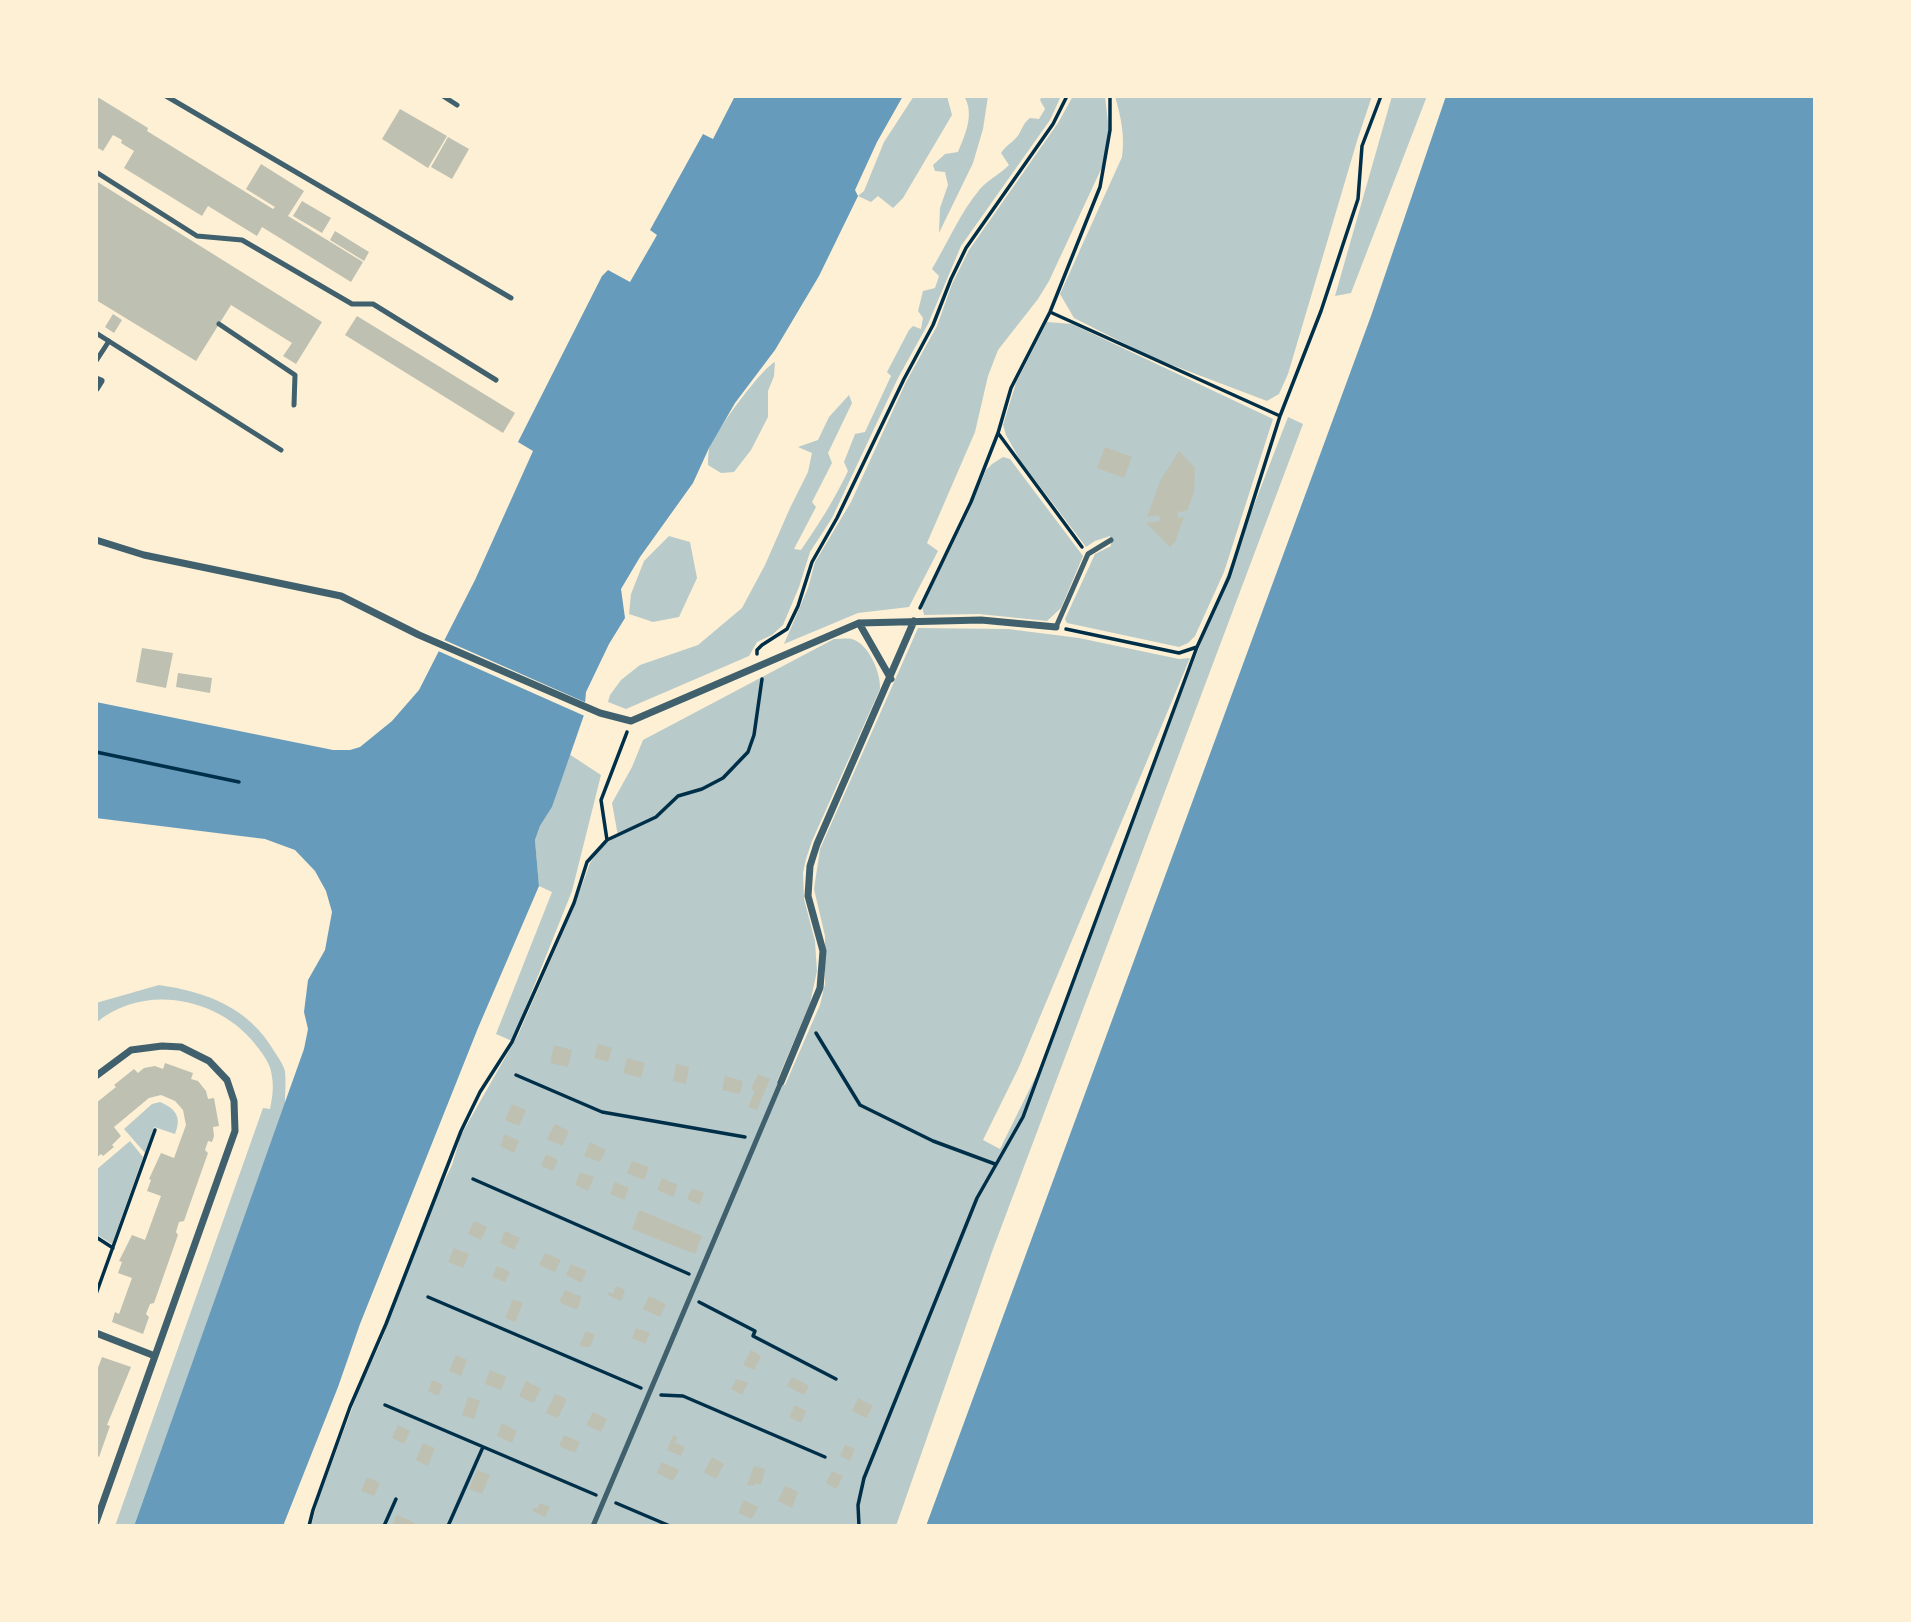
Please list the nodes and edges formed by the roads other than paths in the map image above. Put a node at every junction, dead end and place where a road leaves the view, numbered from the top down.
1 (166, 96) edge
2 (443, 96) edge
3 (457, 105) dead end
4 (96, 172) edge
5 (511, 298) dead end
6 (219, 324) dead end
7 (96, 333) edge
8 (109, 341) junction
9 (96, 361) edge
10 (96, 379) edge
11 (496, 380) dead end
12 (96, 389) edge
13 (294, 405) dead end
14 (281, 450) dead end
15 (96, 540) edge
16 (1111, 540) dead end
17 (914, 621) junction
18 (859, 623) junction
19 (1056, 626) joint
20 (891, 679) junction
21 (96, 1076) edge
22 (781, 1082) joint
23 (96, 1333) edge
24 (155, 1356) junction
25 (96, 1522) edge
26 (593, 1526) edge

1 - 5 lane
2 - 3 lane
4 - 11 lane
6 - 13 lane
7 - 8 lane
8 - 9 lane
8 - 14 lane
10 - 12 street
15 - 18 street
16 - 19 lane
17 - 18 street
17 - 19 street
17 - 20 street
18 - 20 street
20 - 22 street
21 - 24 street
22 - 26 lane
23 - 24 street
24 - 25 street

